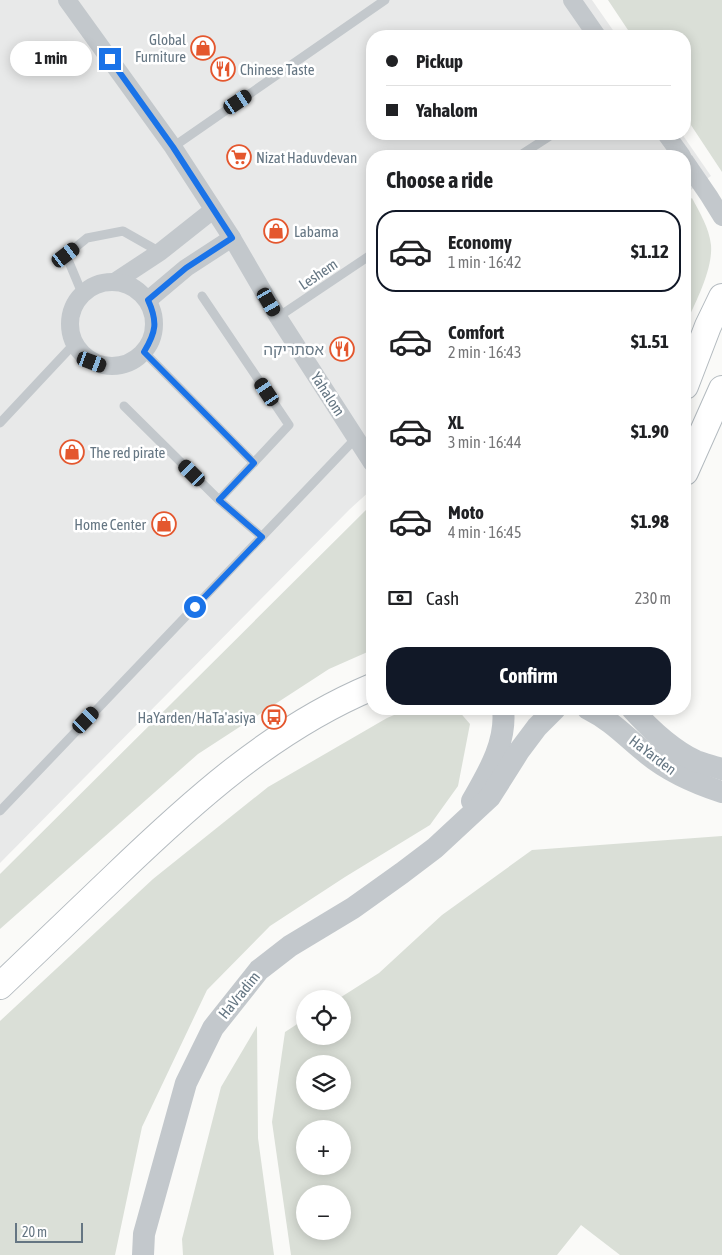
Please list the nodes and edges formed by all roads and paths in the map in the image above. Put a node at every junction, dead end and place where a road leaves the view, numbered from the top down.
1 (67, 0) edge
2 (386, 0) edge
3 (572, 0) edge
4 (593, 30) edge
5 (544, 140) edge
6 (173, 147) junction
7 (528, 150) edge
8 (691, 169) edge
9 (716, 200) edge
10 (213, 210) junction
11 (722, 217) edge
12 (232, 238) junction
13 (160, 252) junction
14 (366, 258) edge
15 (116, 281) junction
16 (82, 293) junction
17 (202, 296) dead end
18 (722, 298) edge
19 (148, 300) junction
20 (278, 317) junction
21 (74, 344) junction
22 (144, 352) junction
23 (691, 370) edge
24 (722, 389) edge
25 (124, 406) dead end
26 (0, 422) edge
27 (356, 438) junction
28 (366, 454) edge
29 (691, 459) edge
30 (254, 463) junction
31 (219, 500) junction
32 (262, 537) junction
33 (366, 690) edge
34 (503, 715) edge
35 (549, 715) edge
36 (600, 715) edge
37 (638, 715) edge
38 (722, 769) edge
39 (722, 792) edge
40 (0, 810) edge
41 (460, 824) junction
42 (0, 986) edge
43 (143, 1255) edge

1 - 6 street, Yahalom
2 - 6 lane
3 - 4 street
5 - 7 lane
6 - 10 street, Yahalom
8 - 9 street
9 - 11 street
10 - 12 street, Yahalom
10 - 13 street
12 - 19 street
12 - 20 street, Yahalom
13 - 15 street
13 - 16 lane
14 - 20 lane, Leshem
15 - 16 street
15 - 19 street
16 - 21 street
17 - 30 lane
18 - 23 main road
19 - 22 street
20 - 27 street, Yahalom
21 - 22 street
21 - 26 lane
22 - 30 lane
24 - 29 main road
25 - 31 lane
27 - 28 street, Yahalom
27 - 32 lane
30 - 31 lane
31 - 32 lane
32 - 40 lane
33 - 42 main road
34 - 41 street, HaVradim
35 - 41 street, HaVradim
36 - 39 street, HaYarden
37 - 38 street, HaYarden
41 - 43 street, HaVradim

